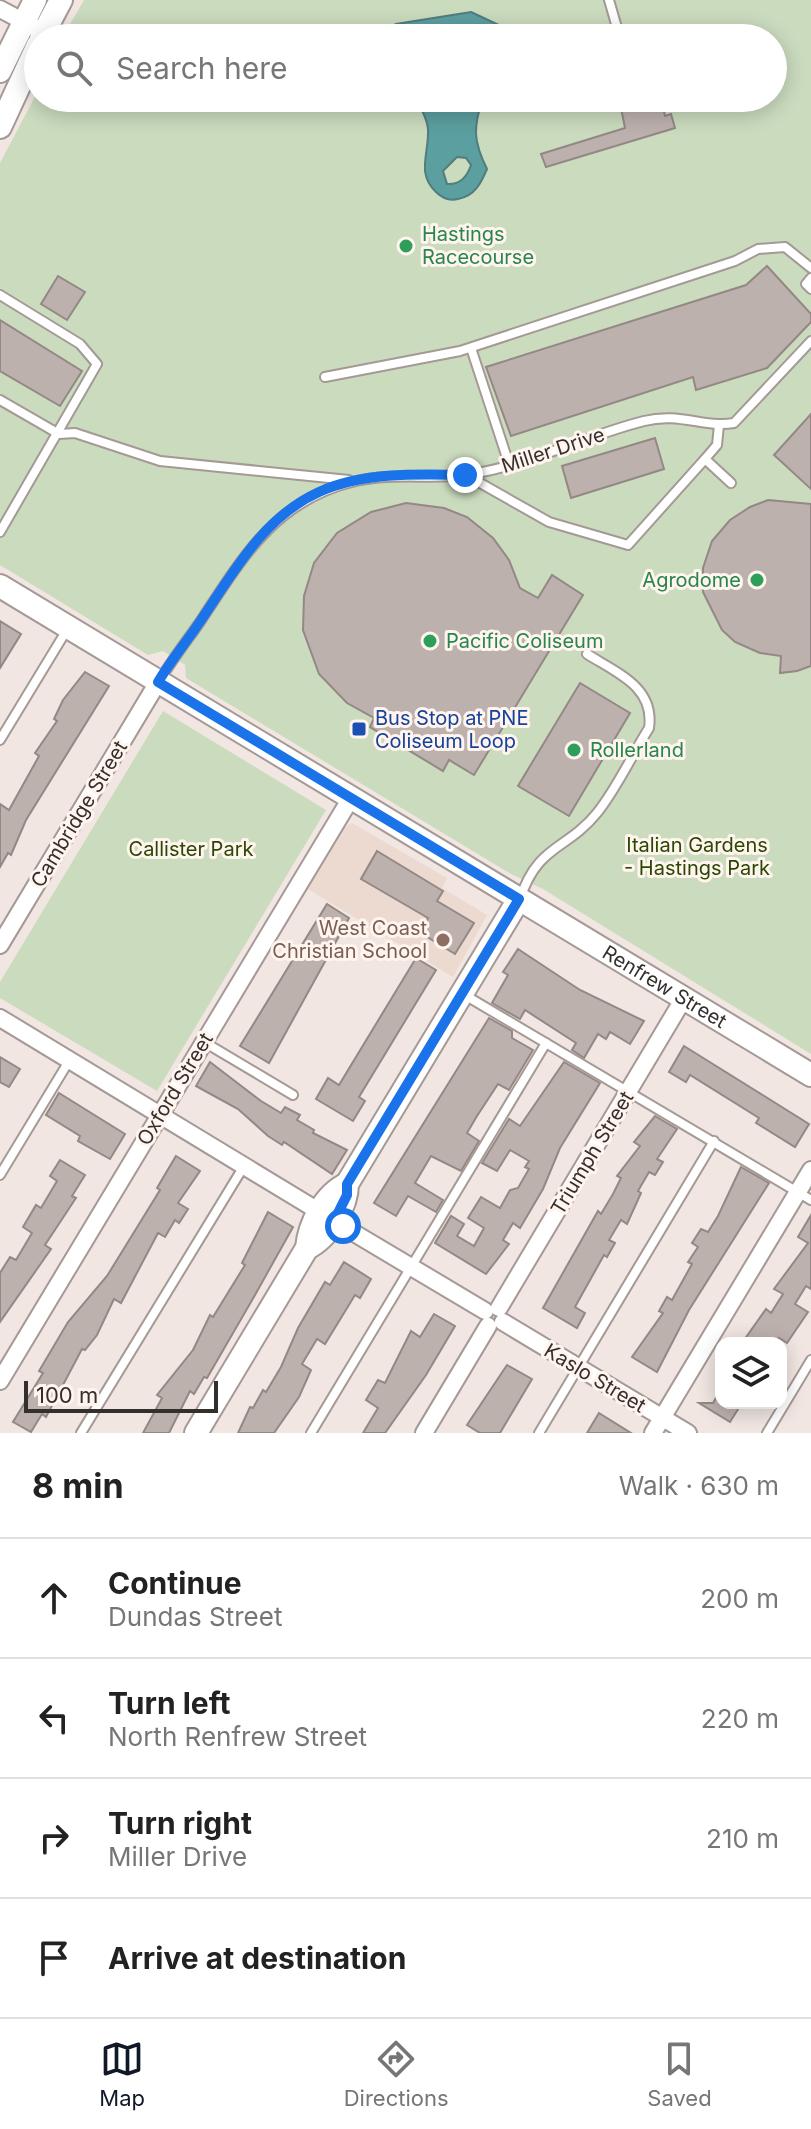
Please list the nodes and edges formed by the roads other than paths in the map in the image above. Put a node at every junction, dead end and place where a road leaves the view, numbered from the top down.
1 (35, 0) edge
2 (61, 0) edge
3 (609, 0) edge
4 (0, 9) edge
5 (23, 22) junction
6 (25, 24) edge
7 (48, 24) edge
8 (616, 24) edge
9 (1, 64) edge
10 (24, 75) edge
11 (0, 127) edge
12 (811, 268) edge
13 (811, 278) edge
14 (811, 289) edge
15 (0, 295) edge
16 (811, 341) edge
17 (471, 348) junction
18 (325, 377) dead end
19 (0, 400) edge
20 (719, 425) junction
21 (59, 434) junction
22 (705, 459) junction
23 (509, 464) junction
24 (465, 475) junction
25 (358, 481) junction
26 (731, 483) dead end
27 (0, 532) edge
28 (0, 586) edge
29 (68, 628) junction
30 (587, 654) dead end
31 (158, 682) junction
32 (0, 740) edge
33 (351, 798) junction
34 (519, 899) junction
35 (0, 945) edge
36 (463, 993) junction
37 (684, 998) junction
38 (0, 1018) edge
39 (204, 1042) junction
40 (546, 1043) junction
41 (69, 1061) junction
42 (811, 1075) edge
43 (628, 1092) junction
44 (293, 1095) dead end
45 (159, 1115) junction
46 (714, 1141) junction
47 (244, 1166) junction
48 (811, 1170) edge
49 (0, 1175) edge
50 (804, 1196) edge
51 (327, 1216) junction
52 (411, 1268) junction
53 (494, 1317) junction
54 (811, 1360) edge
55 (578, 1368) junction
56 (0, 1381) edge
57 (662, 1418) junction
58 (81, 1433) edge
59 (196, 1433) edge
60 (311, 1433) edge
61 (424, 1433) edge
62 (539, 1433) edge
63 (653, 1433) edge
64 (688, 1433) edge
65 (767, 1433) edge

1 - 5 street
2 - 7 street
3 - 8 lane
4 - 5 street
5 - 6 street
5 - 9 street
10 - 11 street
12 - 17 lane
13 - 14 lane
15 - 21 lane
16 - 20 lane
17 - 18 lane
17 - 23 lane
19 - 21 lane
20 - 22 lane
20 - 23 lane, Miller Drive
21 - 25 lane
21 - 27 lane
22 - 24 lane
22 - 26 lane
23 - 24 lane, Miller Drive
24 - 25 lane, Miller Drive
25 - 31 lane, Miller Drive
28 - 29 street, Renfrew Street
29 - 31 street, Renfrew Street
29 - 32 lane
30 - 34 lane
31 - 33 street, Renfrew Street
31 - 35 street, Cambridge Street
33 - 34 street, Renfrew Street
33 - 39 street, Oxford Street
34 - 36 street
34 - 37 street, Renfrew Street
36 - 40 lane
36 - 51 street
37 - 42 street, Renfrew Street
37 - 43 street, Triumph Street
38 - 41 street, Kaslo Street
39 - 44 lane
39 - 45 street, Oxford Street
40 - 43 lane
40 - 52 lane
41 - 45 street, Kaslo Street
41 - 49 lane
43 - 46 lane
43 - 53 street, Triumph Street
45 - 47 street, Kaslo Street
45 - 56 street, Oxford Street
46 - 50 lane
46 - 55 lane
47 - 51 street, Kaslo Street
47 - 58 lane
48 - 50 street
50 - 57 street
51 - 52 street, Kaslo Street
51 - 59 street
52 - 53 street, Kaslo Street
52 - 60 lane
53 - 55 street, Kaslo Street
53 - 61 street, Triumph Street
54 - 65 lane
55 - 57 street, Kaslo Street
55 - 62 lane
57 - 63 street
57 - 64 street, Kaslo Street

